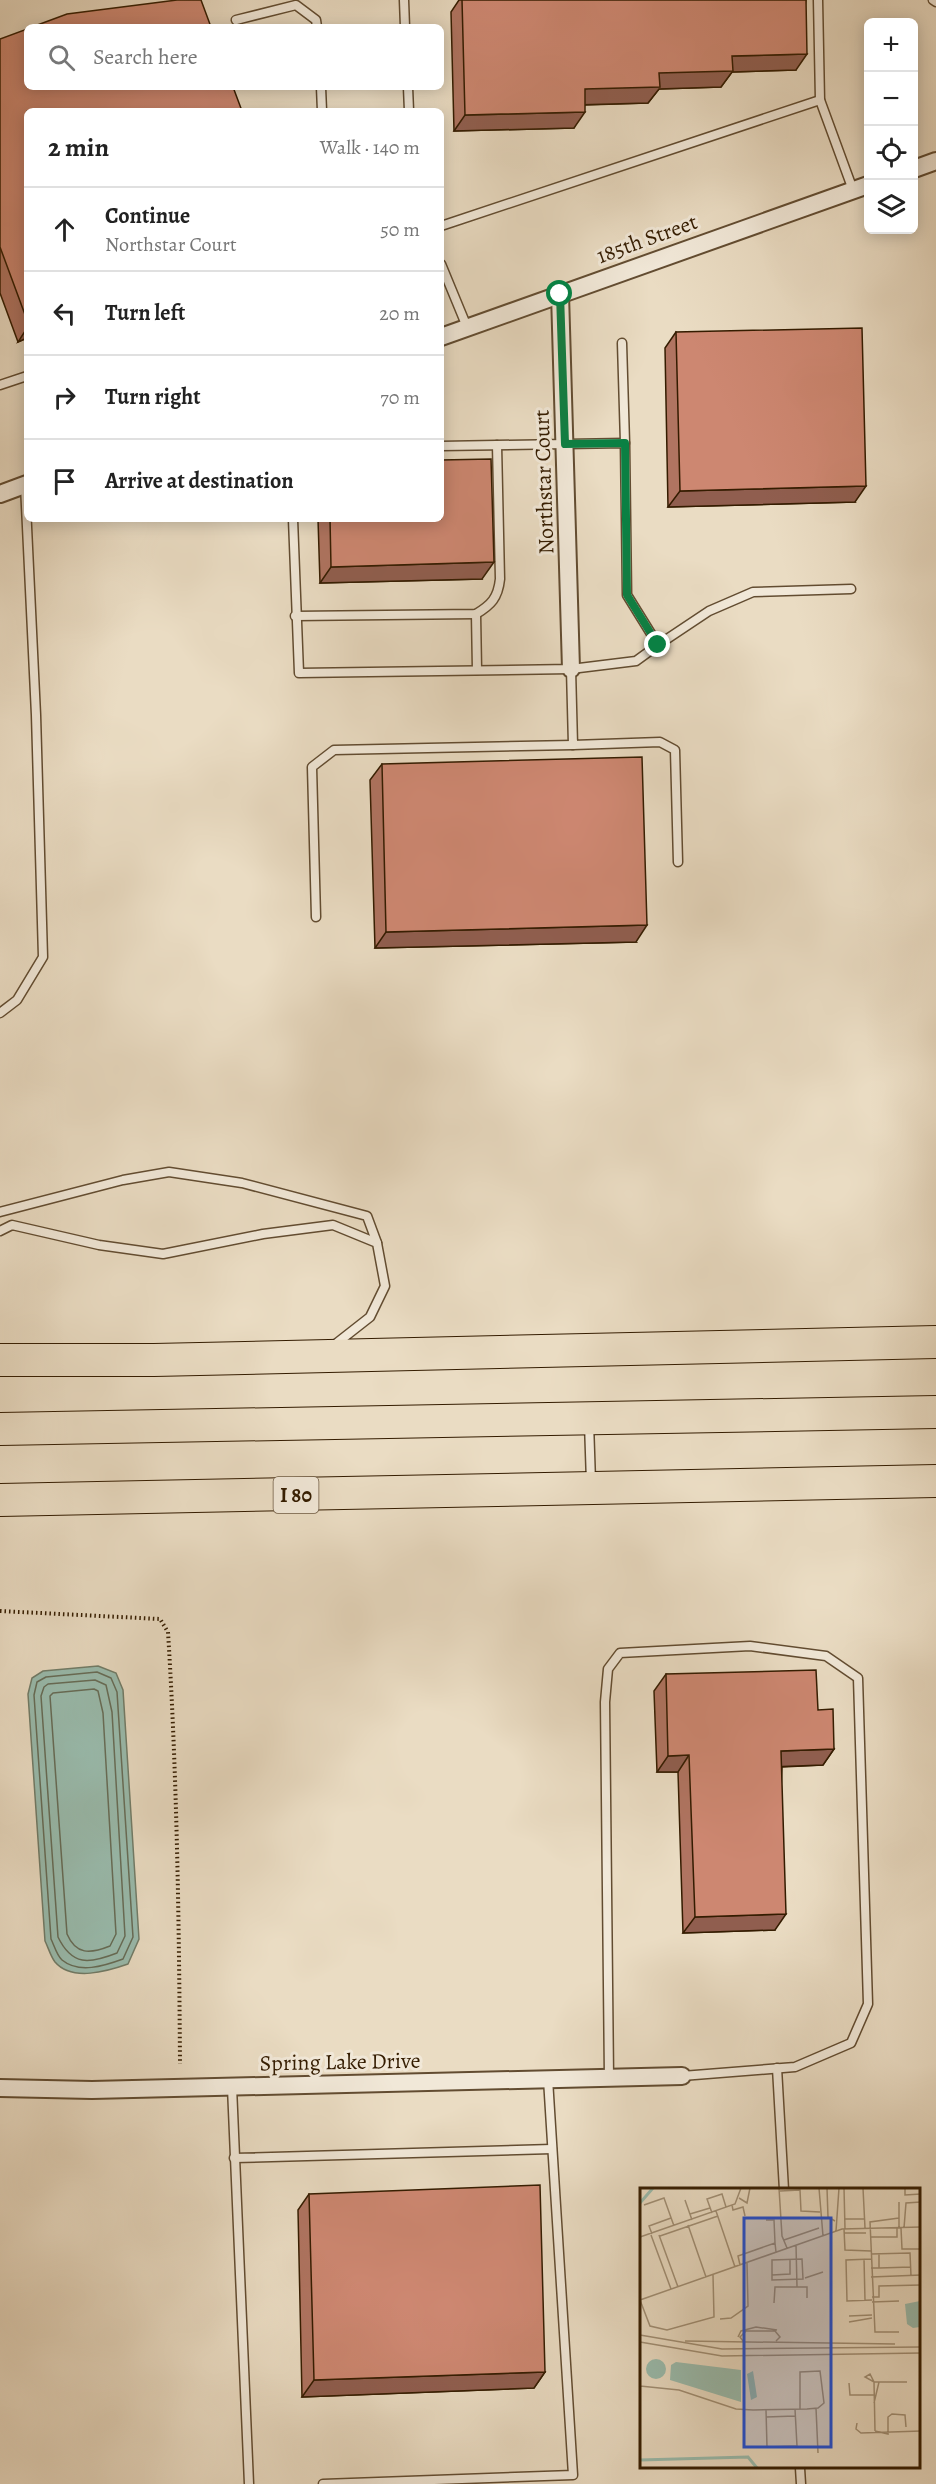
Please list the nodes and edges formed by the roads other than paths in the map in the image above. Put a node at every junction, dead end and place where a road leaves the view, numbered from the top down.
1 (404, 0) edge
2 (818, 0) edge
3 (236, 20) dead end
4 (317, 24) edge
5 (405, 24) edge
6 (321, 90) edge
7 (408, 90) edge
8 (820, 100) junction
9 (322, 108) edge
10 (409, 108) edge
11 (936, 161) edge
12 (918, 168) edge
13 (861, 188) edge
14 (444, 225) edge
15 (444, 271) edge
16 (560, 294) junction
17 (467, 327) junction
18 (444, 336) edge
19 (622, 343) dead end
20 (24, 377) edge
21 (0, 385) edge
22 (625, 443) junction
23 (565, 444) junction
24 (497, 445) junction
25 (444, 446) edge
26 (24, 485) edge
27 (0, 494) edge
28 (28, 522) edge
29 (293, 522) edge
30 (851, 589) dead end
31 (476, 615) junction
32 (295, 616) junction
33 (658, 645) junction
34 (571, 669) junction
35 (477, 670) junction
36 (573, 745) junction
37 (678, 862) dead end
38 (316, 917) dead end
39 (0, 1013) edge
40 (0, 1212) edge
41 (0, 1231) edge
42 (377, 1243) junction
43 (936, 1342) edge
44 (320, 1356) junction
45 (14, 1357) edge
46 (936, 1412) edge
47 (589, 1417) junction
48 (0, 1429) edge
49 (936, 1481) edge
50 (592, 1489) junction
51 (0, 1500) edge
52 (777, 2068) junction
53 (682, 2076) joint
54 (609, 2078) junction
55 (548, 2079) junction
56 (232, 2087) junction
57 (0, 2088) edge
58 (552, 2149) junction
59 (234, 2158) junction
60 (784, 2188) edge
61 (800, 2469) edge
62 (249, 2484) edge
63 (323, 2484) edge
64 (801, 2484) edge

1 - 5 lane
2 - 8 lane
3 - 4 lane
6 - 9 lane
7 - 10 lane
8 - 13 lane
8 - 14 lane
11 - 12 street
13 - 16 street, 185th Street
15 - 17 lane
16 - 17 street, 185th Street
16 - 23 street, Northstar Court
17 - 18 street, 185th Street
19 - 22 lane
20 - 21 lane
22 - 23 lane
22 - 33 lane
23 - 24 lane
23 - 34 street, Northstar Court
24 - 25 lane
24 - 31 lane
26 - 27 street
28 - 39 lane
29 - 32 lane
30 - 33 lane
31 - 32 lane
31 - 35 lane
32 - 35 lane
33 - 34 lane
34 - 35 lane
34 - 36 lane
36 - 37 lane
36 - 38 lane
40 - 42 lane
41 - 42 lane
42 - 44 lane
43 - 44 highway
44 - 45 highway
46 - 47 highway
47 - 48 highway
47 - 50 lane
49 - 50 highway, I 80
50 - 51 highway, I 80
52 - 53 lane
52 - 54 lane
52 - 60 lane
53 - 54 street, Spring Lake Drive
54 - 55 street, Spring Lake Drive
55 - 56 street, Spring Lake Drive
55 - 58 lane
56 - 57 street, Spring Lake Drive
56 - 59 lane
58 - 59 lane
58 - 63 lane
59 - 62 lane
61 - 64 lane

